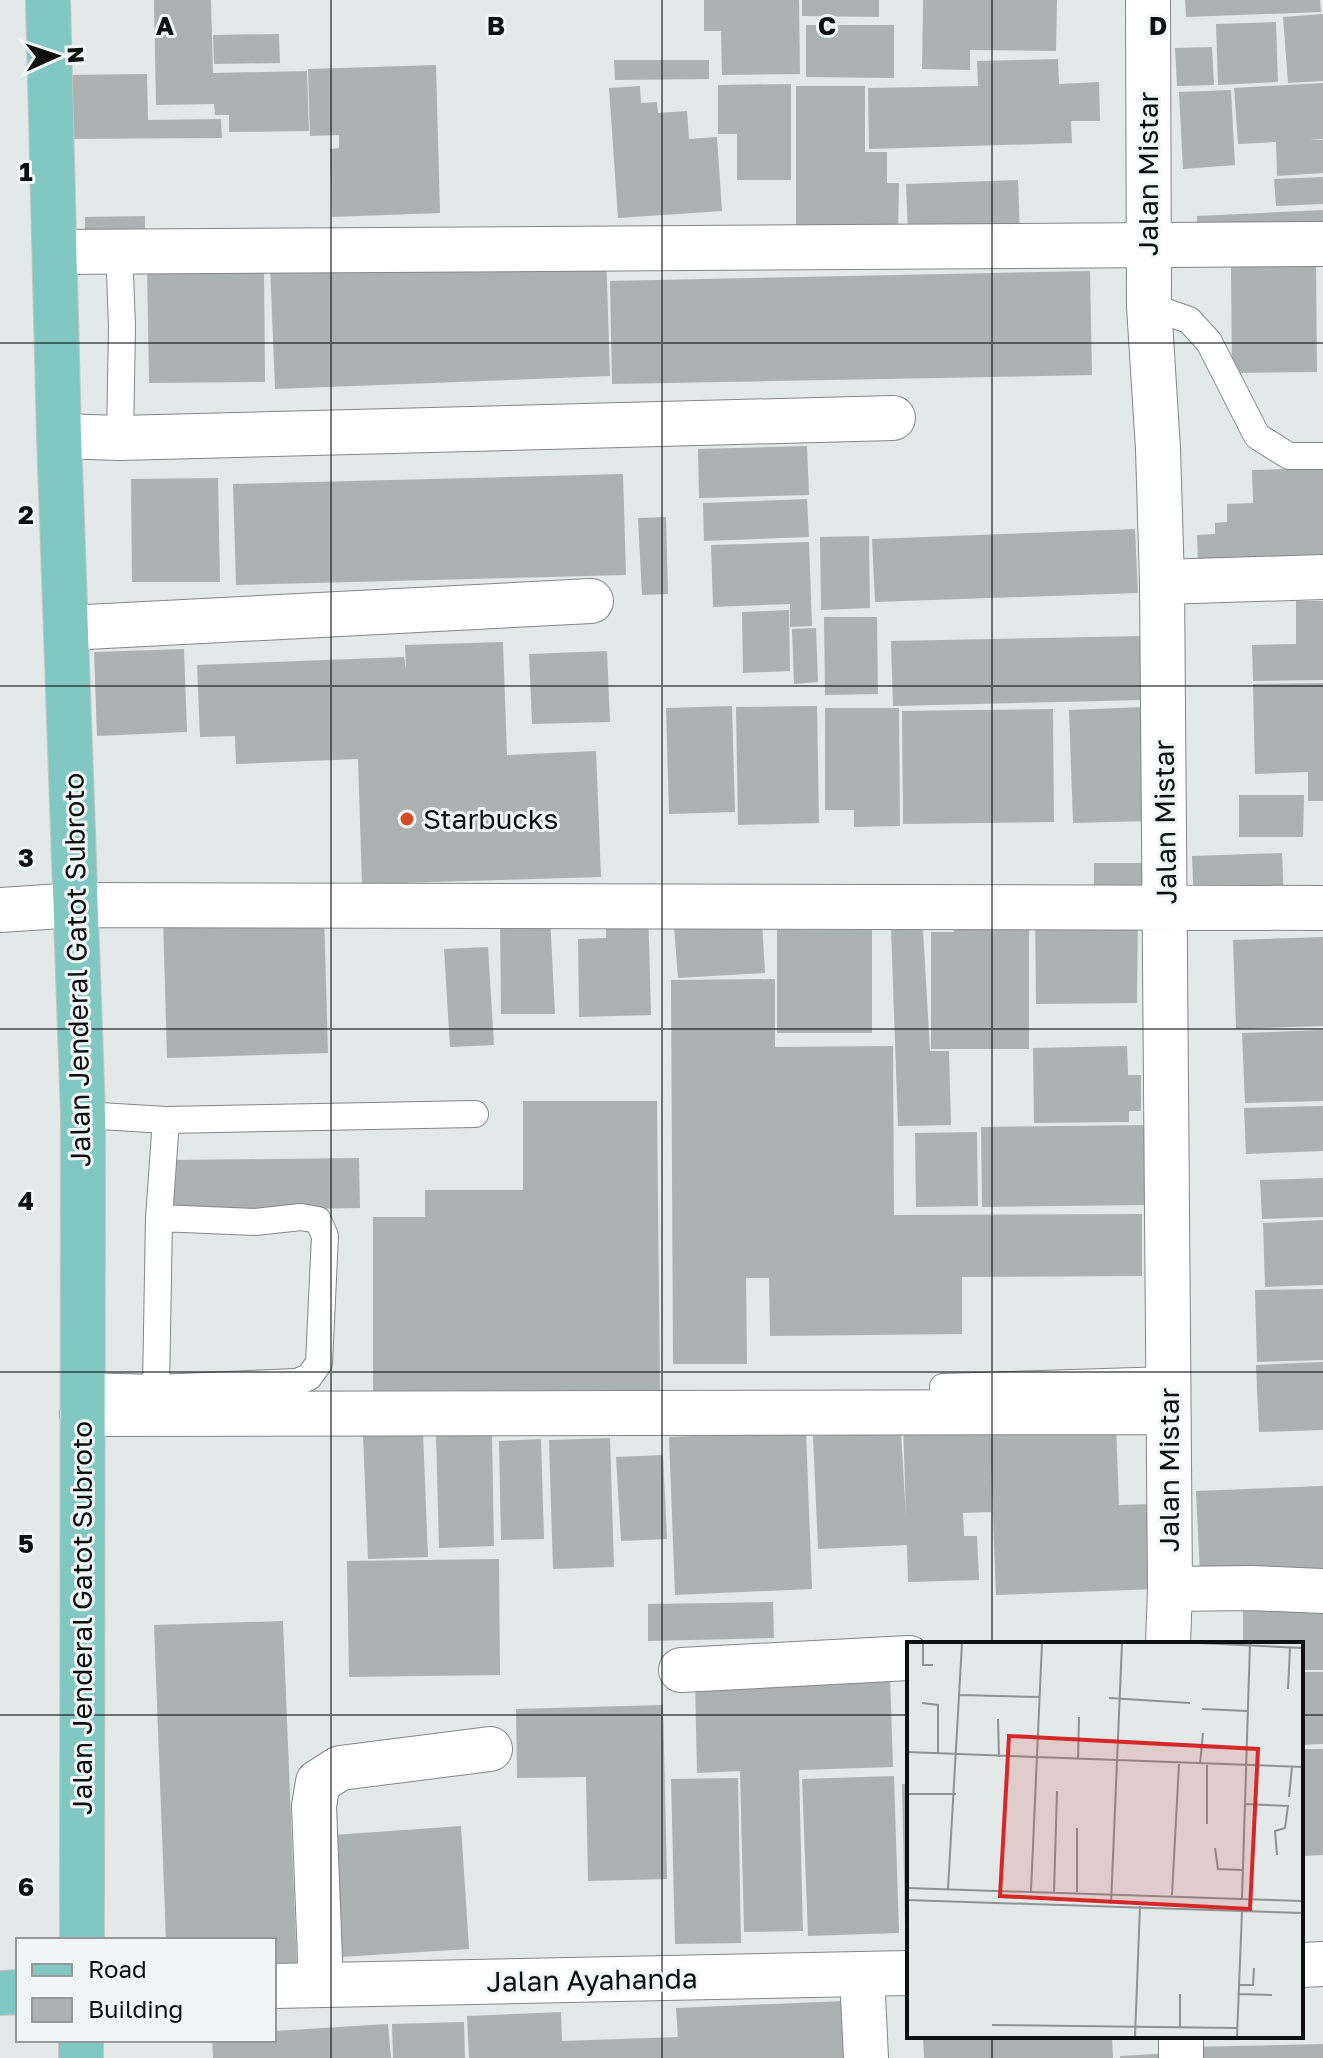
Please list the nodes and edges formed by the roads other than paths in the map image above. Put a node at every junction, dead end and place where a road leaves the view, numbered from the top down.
1 (48, 0) edge
2 (1148, 0) edge
3 (1323, 244) edge
4 (1148, 247) junction
5 (55, 252) junction
6 (120, 273) dead end
7 (1149, 306) junction
8 (893, 418) dead end
9 (59, 436) junction
10 (120, 438) junction
11 (1323, 456) edge
12 (1323, 577) edge
13 (1162, 582) junction
14 (591, 601) dead end
15 (67, 628) junction
16 (77, 905) junction
17 (1166, 907) junction
18 (1323, 908) edge
19 (0, 910) edge
20 (475, 1114) dead end
21 (83, 1115) junction
22 (166, 1120) junction
23 (159, 1218) junction
24 (943, 1387) dead end
25 (156, 1388) junction
26 (1168, 1396) junction
27 (82, 1400) junction
28 (1170, 1589) junction
29 (1323, 1591) edge
30 (1168, 1642) edge
31 (907, 1658) edge
32 (681, 1670) dead end
33 (490, 1749) dead end
34 (82, 1938) edge
35 (1323, 1964) edge
36 (1303, 1965) edge
37 (907, 1973) edge
38 (862, 1974) junction
39 (321, 1985) junction
40 (276, 1986) edge
41 (866, 2058) edge

1 - 5 main road, Jalan Jenderal Gatot Subroto
2 - 4 street, Jalan Mistar
3 - 4 street
4 - 5 street
4 - 7 street, Jalan Mistar
5 - 9 main road, Jalan Jenderal Gatot Subroto
6 - 10 lane
7 - 11 lane
7 - 13 street, Jalan Mistar
8 - 10 street
9 - 10 street
9 - 15 main road, Jalan Jenderal Gatot Subroto
12 - 13 street
13 - 17 street, Jalan Mistar
14 - 15 street
15 - 16 main road, Jalan Jenderal Gatot Subroto
16 - 17 street
16 - 19 street
16 - 21 main road, Jalan Jenderal Gatot Subroto
17 - 18 street
17 - 26 street, Jalan Mistar
20 - 22 lane
21 - 22 lane
21 - 27 main road, Jalan Jenderal Gatot Subroto
22 - 23 lane
23 - 25 lane
23 - 25 lane
24 - 26 lane
25 - 27 lane
26 - 27 street
26 - 28 street, Jalan Mistar
27 - 34 main road, Jalan Jenderal Gatot Subroto
28 - 29 street
28 - 30 street, Jalan Mistar
31 - 32 street
33 - 39 street
35 - 36 street
37 - 38 street, Jalan Ayahanda
38 - 39 street, Jalan Ayahanda
38 - 41 street
39 - 40 street, Jalan Ayahanda

